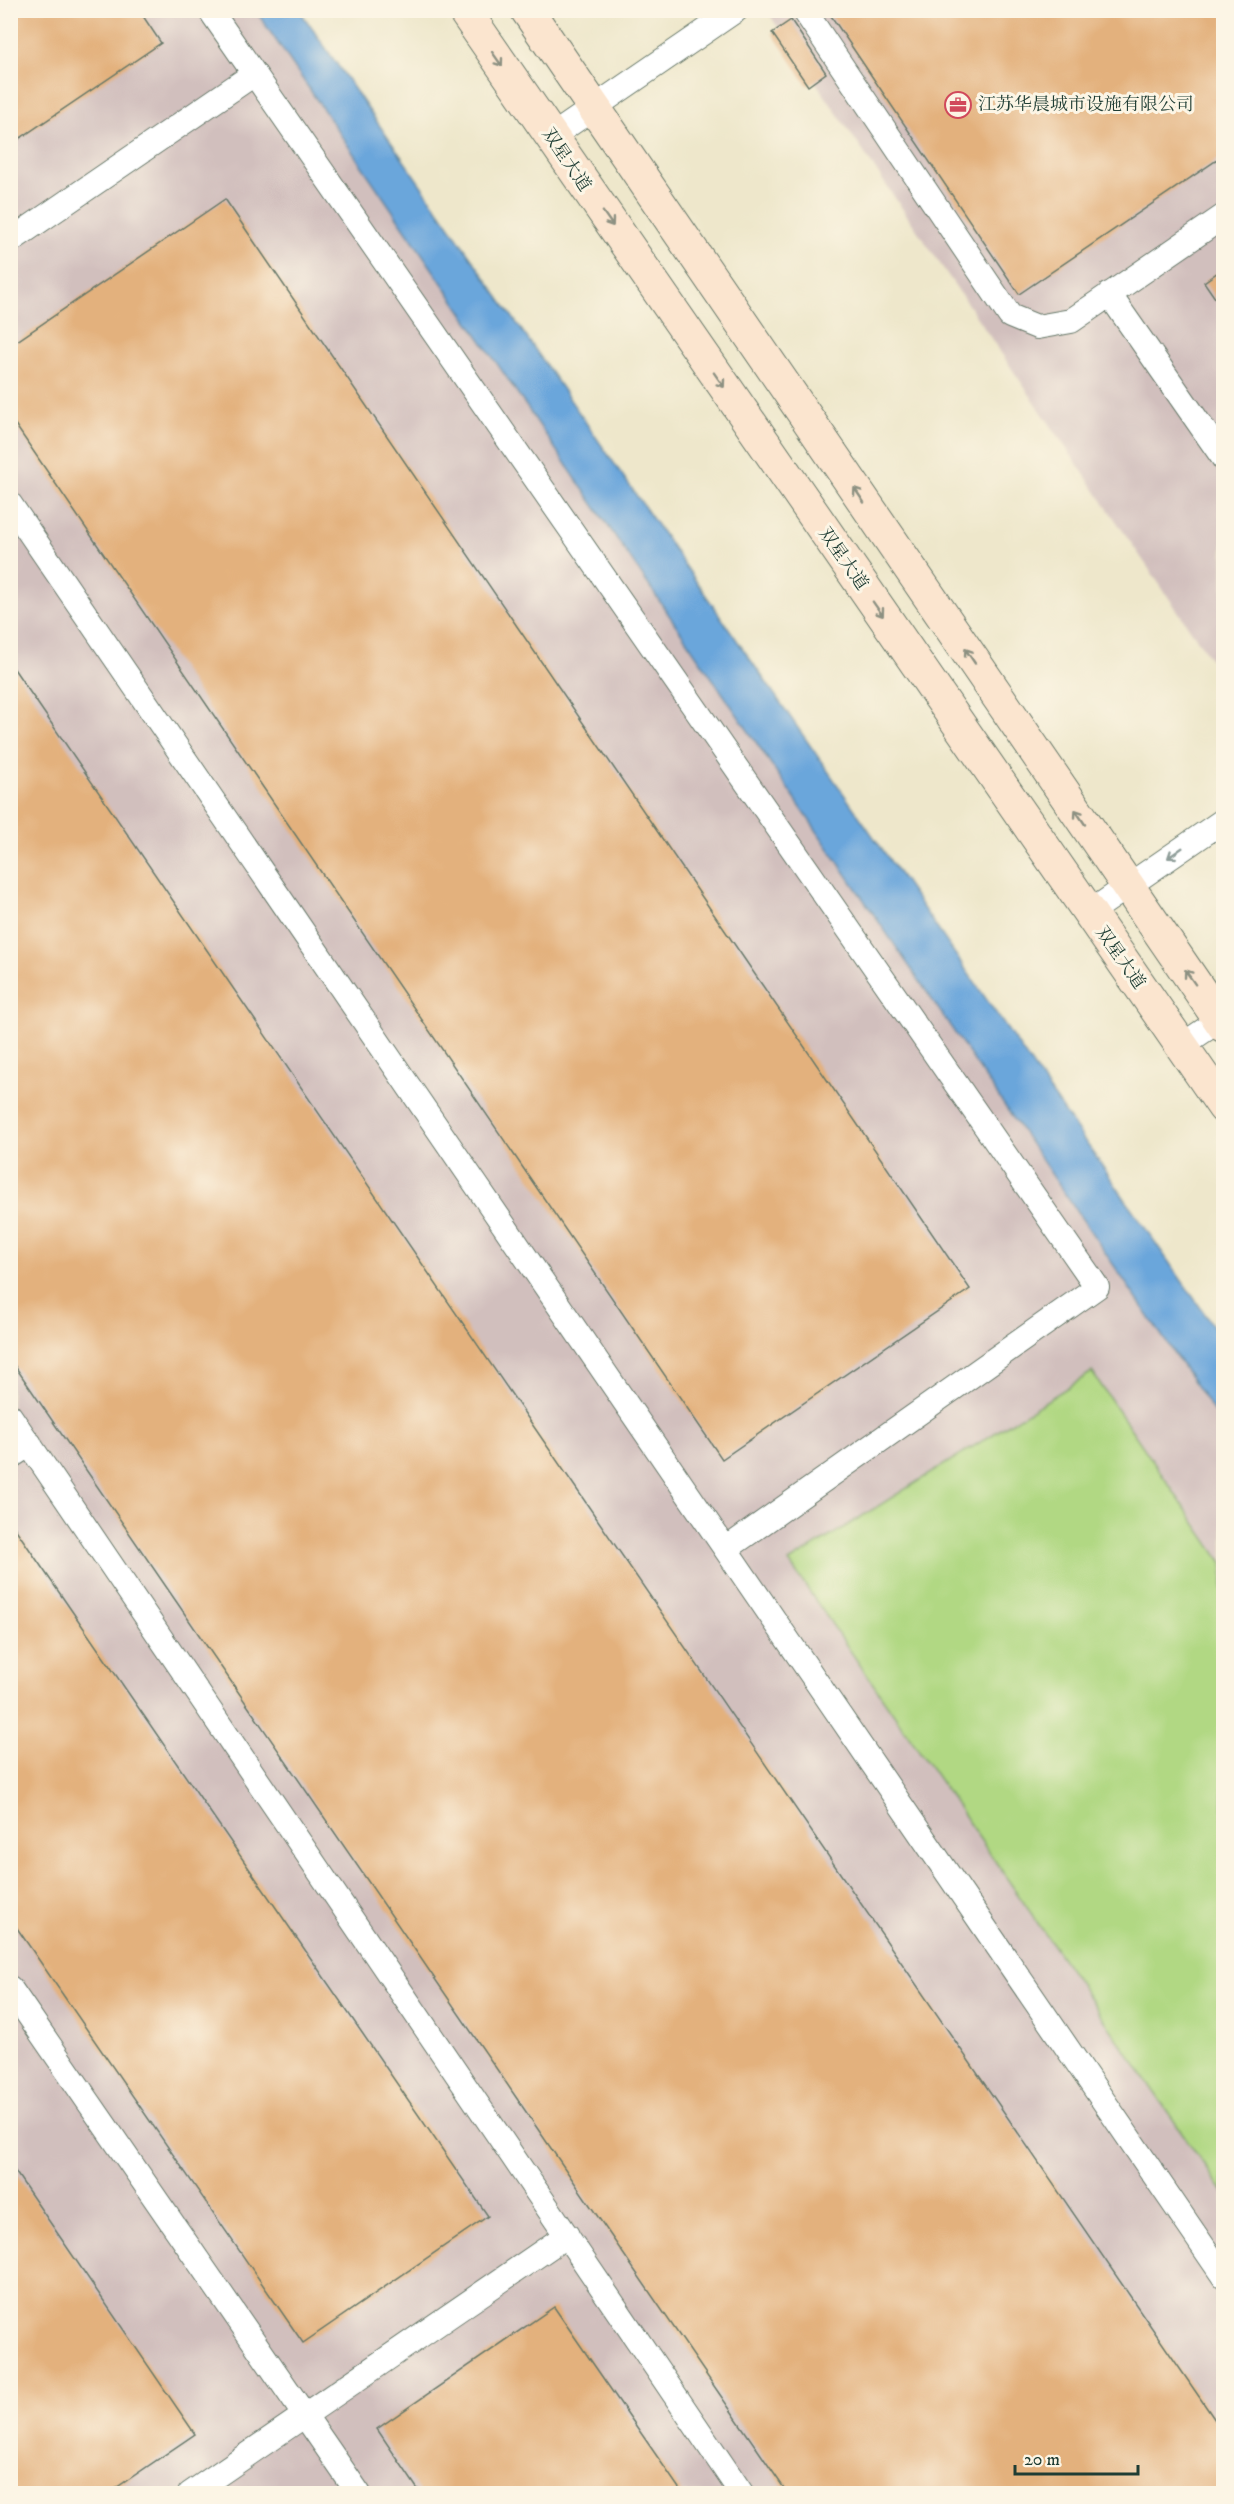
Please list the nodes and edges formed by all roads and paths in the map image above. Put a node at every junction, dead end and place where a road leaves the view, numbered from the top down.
1 (210, 10) edge
2 (464, 10) edge
3 (527, 10) edge
4 (736, 10) edge
5 (804, 10) edge
6 (254, 74) junction
7 (594, 108) junction
8 (551, 137) junction
9 (1224, 216) edge
10 (10, 241) edge
11 (1109, 294) junction
12 (1224, 459) edge
13 (10, 504) edge
14 (1224, 820) edge
15 (1128, 886) junction
16 (1089, 913) junction
17 (1222, 1021) edge
18 (1181, 1046) junction
19 (1224, 1107) edge
20 (10, 1416) edge
21 (20, 1451) edge
22 (726, 1549) junction
23 (10, 1988) edge
24 (567, 2235) junction
25 (1224, 2277) edge
26 (305, 2415) junction
27 (190, 2493) edge
28 (359, 2493) edge
29 (742, 2493) edge

1 - 6 lane
2 -> 8 street, 双星大道
3 - 7 street
4 - 7 lane
5 - 11 lane
6 - 10 lane
6 - 22 lane
7 - 8 lane
15 -> 7 street
8 -> 16 street, 双星大道
9 - 11 lane
11 - 12 lane
13 - 22 lane
14 -> 15 lane
15 - 16 lane
17 -> 15 street
16 - 18 street, 双星大道
17 - 18 lane
18 - 19 street, 双星大道
20 - 21 lane
21 - 24 lane
22 - 25 lane
23 - 26 lane
24 - 26 lane
24 - 29 lane
26 - 27 lane
26 - 28 lane

